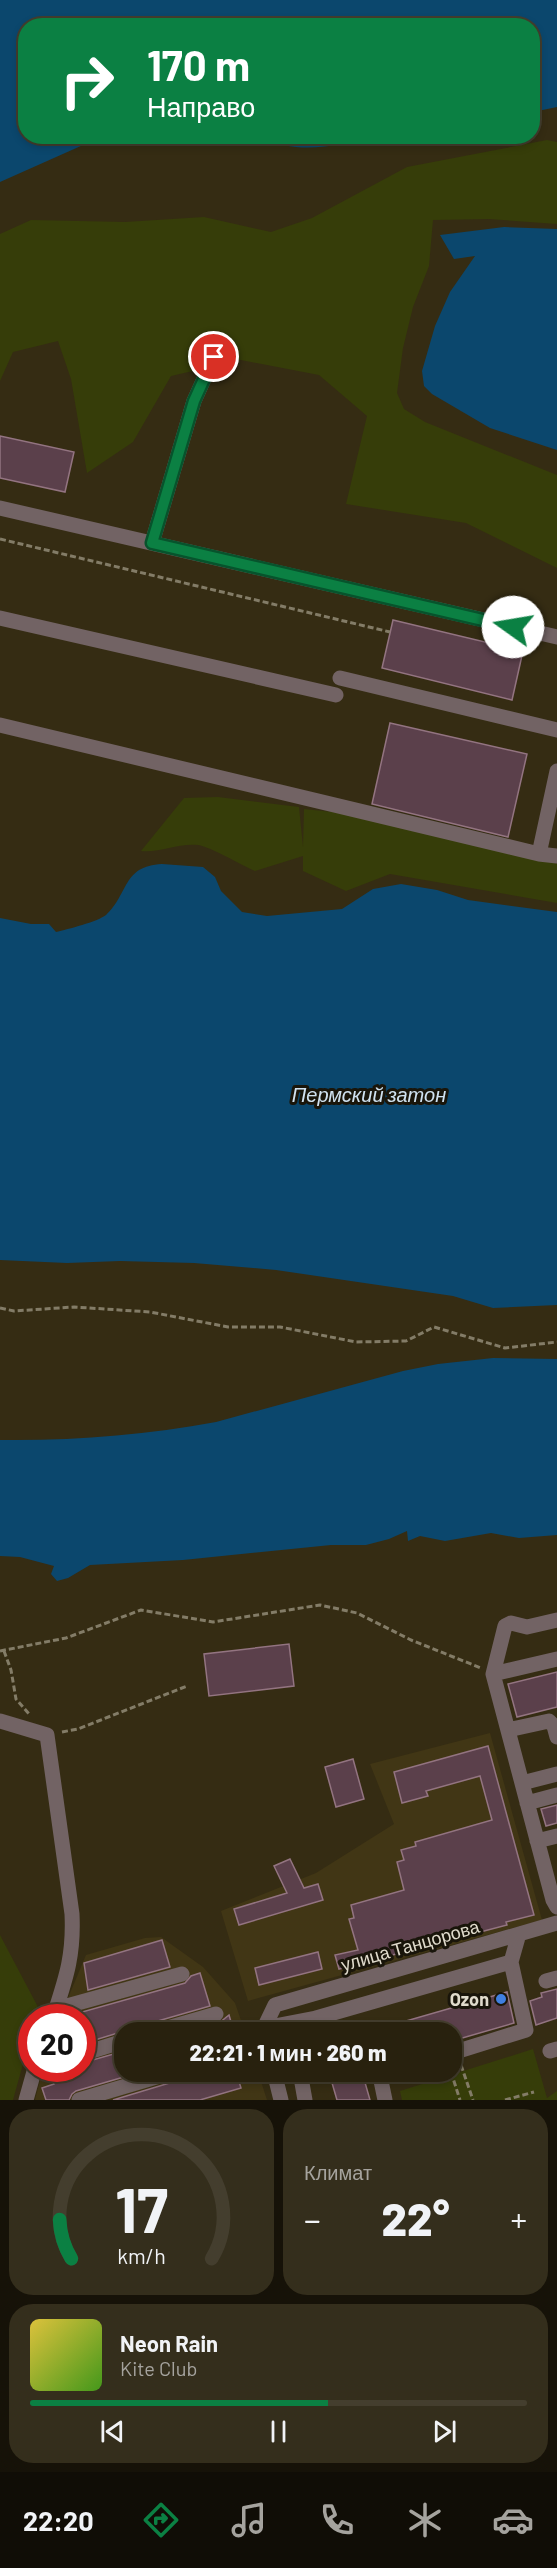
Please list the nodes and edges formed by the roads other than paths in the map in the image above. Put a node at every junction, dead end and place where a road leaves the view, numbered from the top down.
1 (214, 357) dead end
2 (0, 508) edge
3 (152, 543) junction
4 (0, 618) edge
5 (557, 637) edge
6 (340, 678) dead end
7 (336, 695) dead end
8 (0, 725) edge
9 (557, 730) edge
10 (557, 771) edge
11 (539, 854) junction
12 (557, 856) edge
13 (557, 1620) edge
14 (557, 1659) edge
15 (493, 1674) junction
16 (0, 1721) edge
17 (508, 1730) junction
18 (557, 1737) edge
19 (557, 1774) edge
20 (522, 1783) junction
21 (557, 1795) edge
22 (527, 1803) junction
23 (557, 1836) edge
24 (537, 1841) junction
25 (555, 1903) edge
26 (557, 1923) edge
27 (541, 1928) junction
28 (519, 1934) junction
29 (511, 1962) junction
30 (182, 1974) dead end
31 (57, 2004) edge
32 (84, 2004) edge
33 (216, 2014) dead end
34 (188, 2022) edge
35 (268, 2022) edge
36 (323, 2022) edge
37 (114, 2044) edge
38 (96, 2050) edge
39 (462, 2050) edge
40 (32, 2082) edge
41 (139, 2082) edge
42 (276, 2082) edge
43 (302, 2082) edge
44 (381, 2082) edge
45 (26, 2100) edge
46 (79, 2100) edge
47 (281, 2100) edge
48 (305, 2100) edge
49 (385, 2100) edge

1 - 3 street
2 - 3 street
3 - 5 street
4 - 7 street
6 - 9 street
8 - 11 street
10 - 11 street
11 - 12 street
13 - 15 street
14 - 15 street
15 - 17 street
16 - 31 street
17 - 18 street
17 - 20 street
19 - 20 street
20 - 22 street
21 - 22 street
22 - 24 street
23 - 24 street
24 - 25 street
25 - 27 street
26 - 27 street, улица Танцорова
27 - 28 street, улица Танцорова
28 - 29 street
28 - 35 street, улица Танцорова
29 - 36 street
29 - 39 street
30 - 32 street
33 - 34 street
37 - 38 street
40 - 45 street
41 - 46 street
42 - 47 street
43 - 48 street
44 - 49 street

